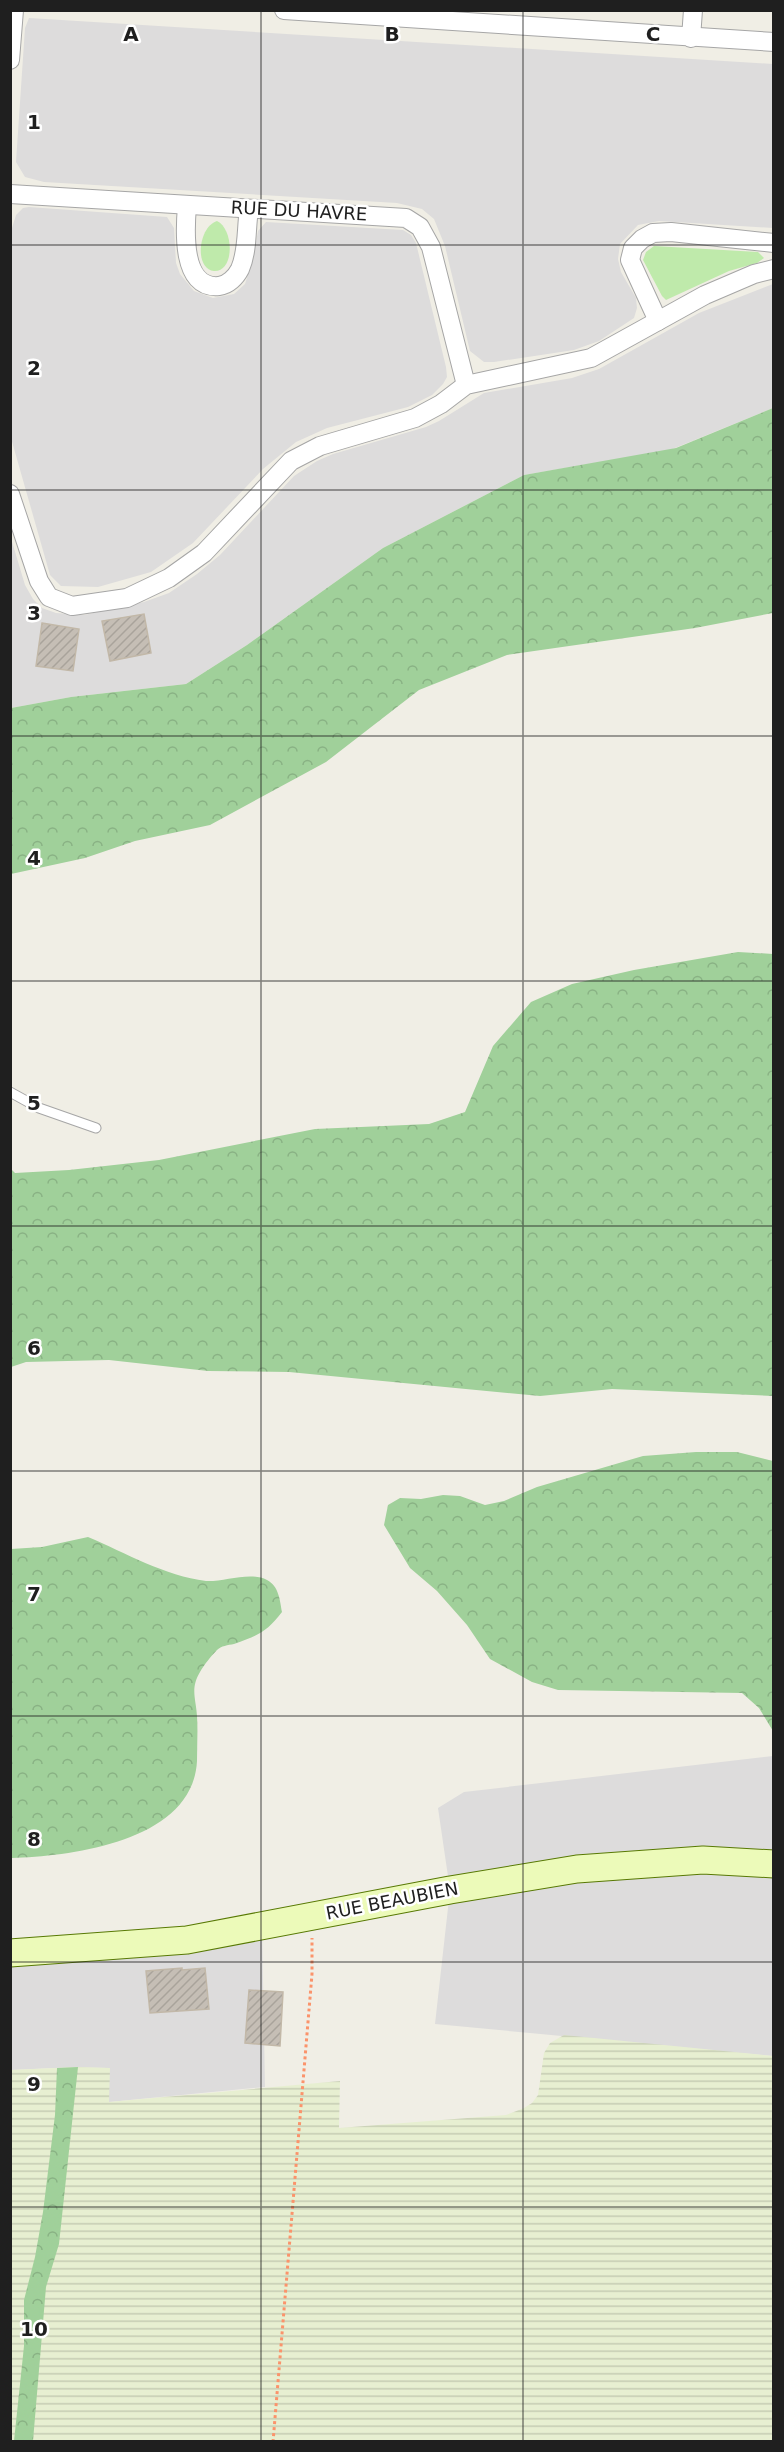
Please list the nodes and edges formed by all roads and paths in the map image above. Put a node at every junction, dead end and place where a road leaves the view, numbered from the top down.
1 (14, 10) edge
2 (284, 10) edge
3 (693, 10) edge
4 (492, 17) edge
5 (691, 38) junction
6 (774, 42) edge
7 (10, 60) edge
8 (10, 194) edge
9 (187, 206) junction
10 (249, 209) junction
11 (774, 243) edge
12 (774, 269) edge
13 (658, 321) junction
14 (466, 385) junction
15 (10, 494) edge
16 (10, 1092) edge
17 (96, 1128) dead end
18 (774, 1864) edge
19 (310, 1917) junction
20 (10, 1953) edge
21 (273, 2442) edge

1 - 7 street
2 - 4 street
3 - 5 street
4 - 5 street
5 - 6 street
8 - 9 street, RUE DU HAVRE
9 - 10 street, RUE DU HAVRE
9 - 10 street
10 - 14 street, RUE DU HAVRE
11 - 13 street
12 - 13 street
13 - 14 street
14 - 15 street
16 - 17 lane
18 - 19 main road, RUE BEAUBIEN
19 - 20 main road, RUE BEAUBIEN
19 - 21 path

